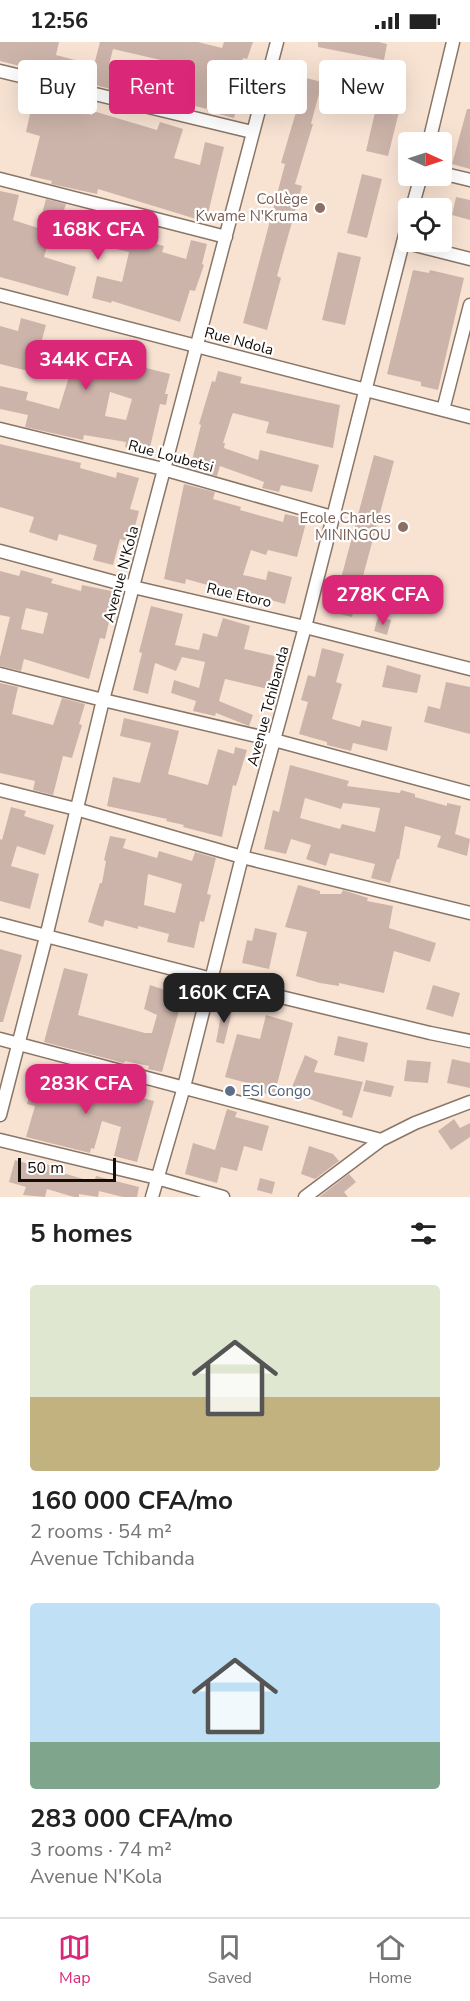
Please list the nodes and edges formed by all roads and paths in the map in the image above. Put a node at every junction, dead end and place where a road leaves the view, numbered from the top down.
1 (277, 42) edge
2 (453, 42) edge
3 (0, 70) edge
4 (252, 132) junction
5 (431, 132) edge
6 (452, 176) edge
7 (0, 179) edge
8 (470, 180) edge
9 (226, 237) junction
10 (400, 252) edge
11 (442, 252) edge
12 (470, 259) edge
13 (0, 295) edge
14 (470, 305) edge
15 (466, 333) edge
16 (197, 345) junction
17 (366, 390) junction
18 (443, 410) junction
19 (470, 417) edge
20 (0, 429) edge
21 (163, 469) junction
22 (332, 517) junction
23 (0, 551) edge
24 (133, 587) junction
25 (305, 627) junction
26 (470, 669) edge
27 (0, 674) edge
28 (103, 700) junction
29 (274, 740) junction
30 (0, 790) edge
31 (470, 793) edge
32 (76, 809) junction
33 (242, 857) junction
34 (470, 913) edge
35 (0, 924) edge
36 (46, 937) junction
37 (211, 978) junction
38 (0, 1039) edge
39 (470, 1041) edge
40 (18, 1043) junction
41 (184, 1087) junction
42 (470, 1102) edge
43 (0, 1115) edge
44 (0, 1140) edge
45 (381, 1140) junction
46 (157, 1178) junction
47 (152, 1197) edge
48 (223, 1197) edge
49 (305, 1197) edge

1 - 4 street, Avenue N'Kola
2 - 5 street
3 - 4 street
4 - 9 street, Avenue N'Kola
6 - 8 street
7 - 9 street
9 - 16 street, Avenue N'Kola
10 - 17 street, Avenue Tchibanda
11 - 12 street
13 - 16 street, Rue Ndola
14 - 15 street
15 - 18 street
16 - 17 street, Rue Ndola
16 - 21 street, Avenue N'Kola
17 - 18 street, Rue Ndola
17 - 22 street, Avenue Tchibanda
18 - 19 street, Rue Ndola
20 - 21 street, Rue Loubetsi
21 - 22 street, Rue Loubetsi
21 - 24 street, Avenue N'Kola
22 - 25 street, Avenue Tchibanda
23 - 24 street, Rue Etoro
24 - 25 street, Rue Etoro
24 - 28 street, Avenue N'Kola
25 - 26 street, Rue Etoro
25 - 29 street, Avenue Tchibanda
27 - 28 street
28 - 29 street
28 - 32 street, Avenue N'Kola
29 - 31 street
29 - 33 street, Avenue Tchibanda
30 - 32 street
32 - 33 street
32 - 36 street, Avenue N'Kola
33 - 34 street
33 - 37 street, Avenue Tchibanda
35 - 36 street
36 - 37 street
36 - 40 street, Avenue N'Kola
37 - 39 street
37 - 41 street, Avenue Tchibanda
38 - 40 street
40 - 41 street
40 - 43 street, Avenue N'Kola
41 - 45 street
41 - 46 street, Avenue Tchibanda
42 - 45 street
44 - 46 street
45 - 49 street
46 - 47 street, Avenue Tchibanda
46 - 48 street

